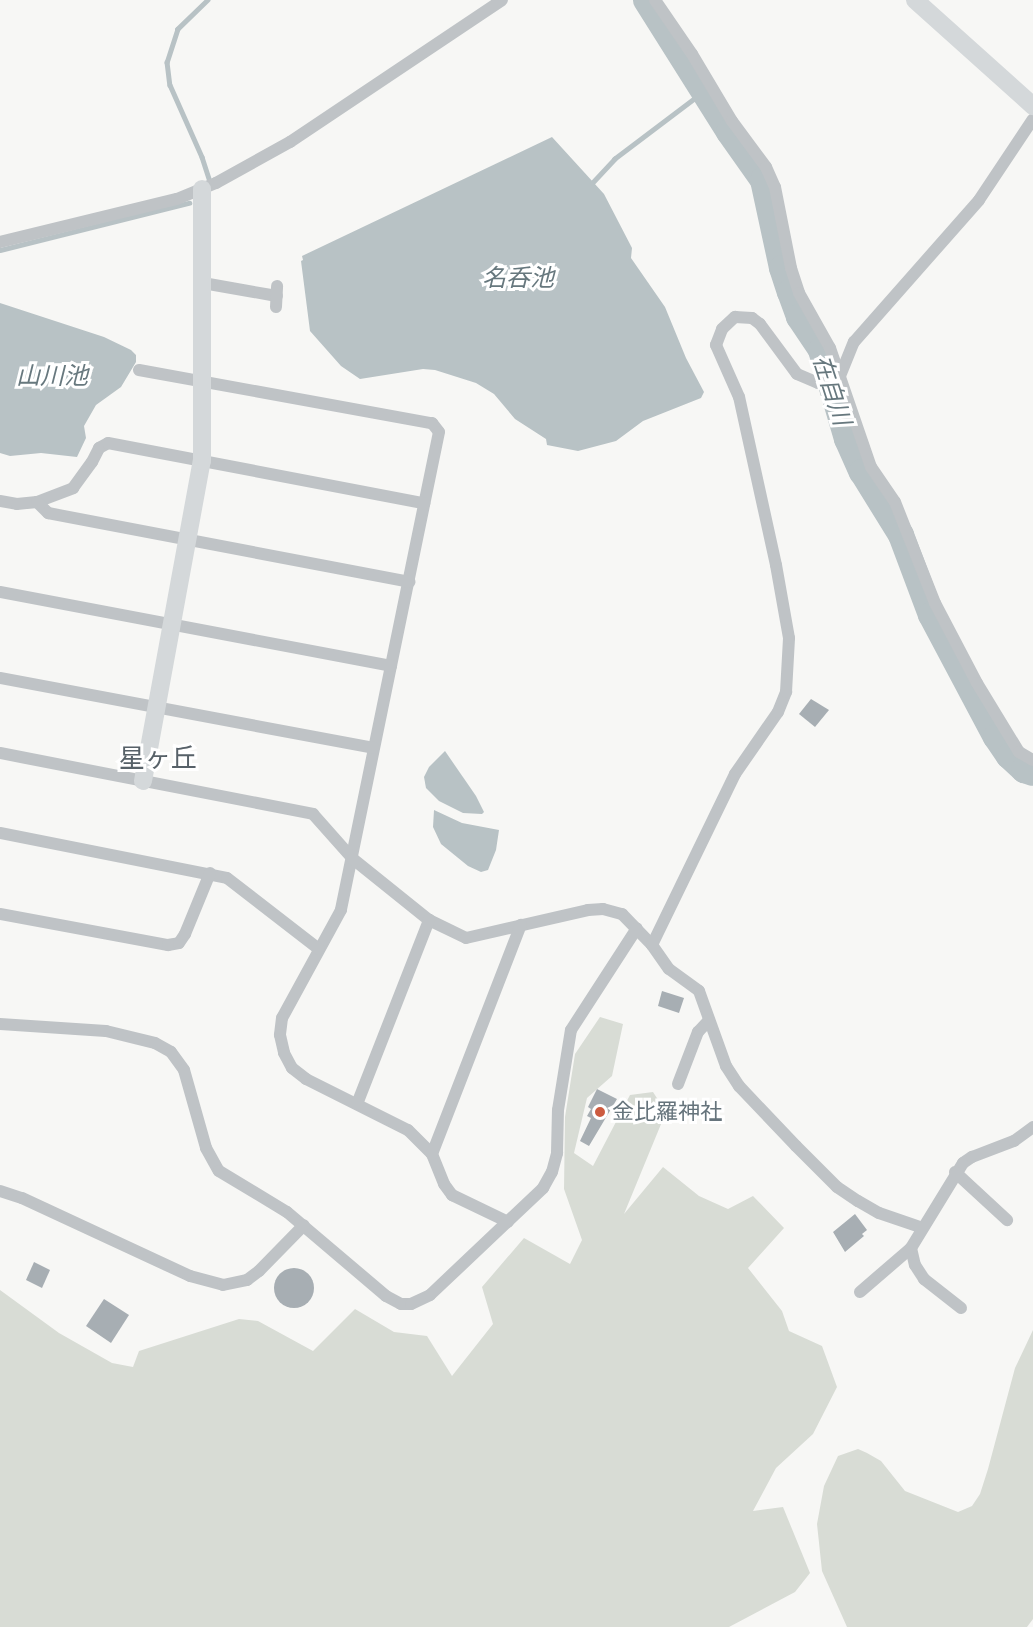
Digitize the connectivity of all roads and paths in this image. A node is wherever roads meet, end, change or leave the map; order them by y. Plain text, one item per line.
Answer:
1 (502, 0) edge
2 (655, 0) edge
3 (915, 0) edge
4 (1033, 106) edge
5 (1033, 119) edge
6 (202, 189) junction
7 (0, 242) edge
8 (203, 283) junction
9 (277, 296) dead end
10 (139, 370) dead end
11 (840, 376) junction
12 (204, 382) junction
13 (202, 461) junction
14 (0, 500) edge
15 (37, 502) junction
16 (424, 503) junction
17 (188, 540) junction
18 (409, 582) junction
19 (0, 592) edge
20 (172, 624) junction
21 (391, 666) junction
22 (0, 678) edge
23 (157, 708) junction
24 (374, 748) junction
25 (0, 753) edge
26 (1033, 760) edge
27 (143, 781) junction
28 (0, 833) edge
29 (353, 860) junction
30 (210, 873) junction
31 (0, 914) edge
32 (429, 920) junction
33 (522, 925) junction
34 (637, 928) junction
35 (652, 945) junction
36 (319, 950) junction
37 (709, 1020) junction
38 (0, 1024) edge
39 (678, 1084) dead end
40 (357, 1104) junction
41 (1033, 1127) edge
42 (432, 1154) junction
43 (955, 1172) junction
44 (0, 1191) edge
45 (1007, 1220) dead end
46 (508, 1221) junction
47 (304, 1225) junction
48 (923, 1228) junction
49 (911, 1248) junction
50 (860, 1292) dead end
51 (961, 1308) dead end

1 - 6 street
2 - 11 street
3 - 4 street
5 - 11 street
6 - 7 street
6 - 8 street
8 - 9 street
8 - 12 street
10 - 12 street
11 - 26 street
11 - 35 street
12 - 13 street
12 - 16 street
13 - 15 street
13 - 16 street
13 - 17 street
14 - 15 street
15 - 17 street
16 - 18 street
17 - 18 street
17 - 20 street
18 - 21 street
19 - 20 street
20 - 21 street
20 - 23 street
21 - 24 street
22 - 23 street
23 - 24 street
23 - 27 street
24 - 29 street
25 - 27 street
27 - 29 street
28 - 30 street
29 - 32 street
29 - 36 street
30 - 31 street
30 - 36 street
32 - 33 street
32 - 40 street
33 - 34 street
33 - 42 street
34 - 35 street
34 - 46 street
35 - 37 street
36 - 40 street
37 - 39 street
37 - 48 street
38 - 47 street
40 - 42 street
41 - 43 street
42 - 46 street
43 - 45 street
43 - 48 street
44 - 47 street
46 - 47 street
48 - 49 street
49 - 50 street
49 - 51 street

